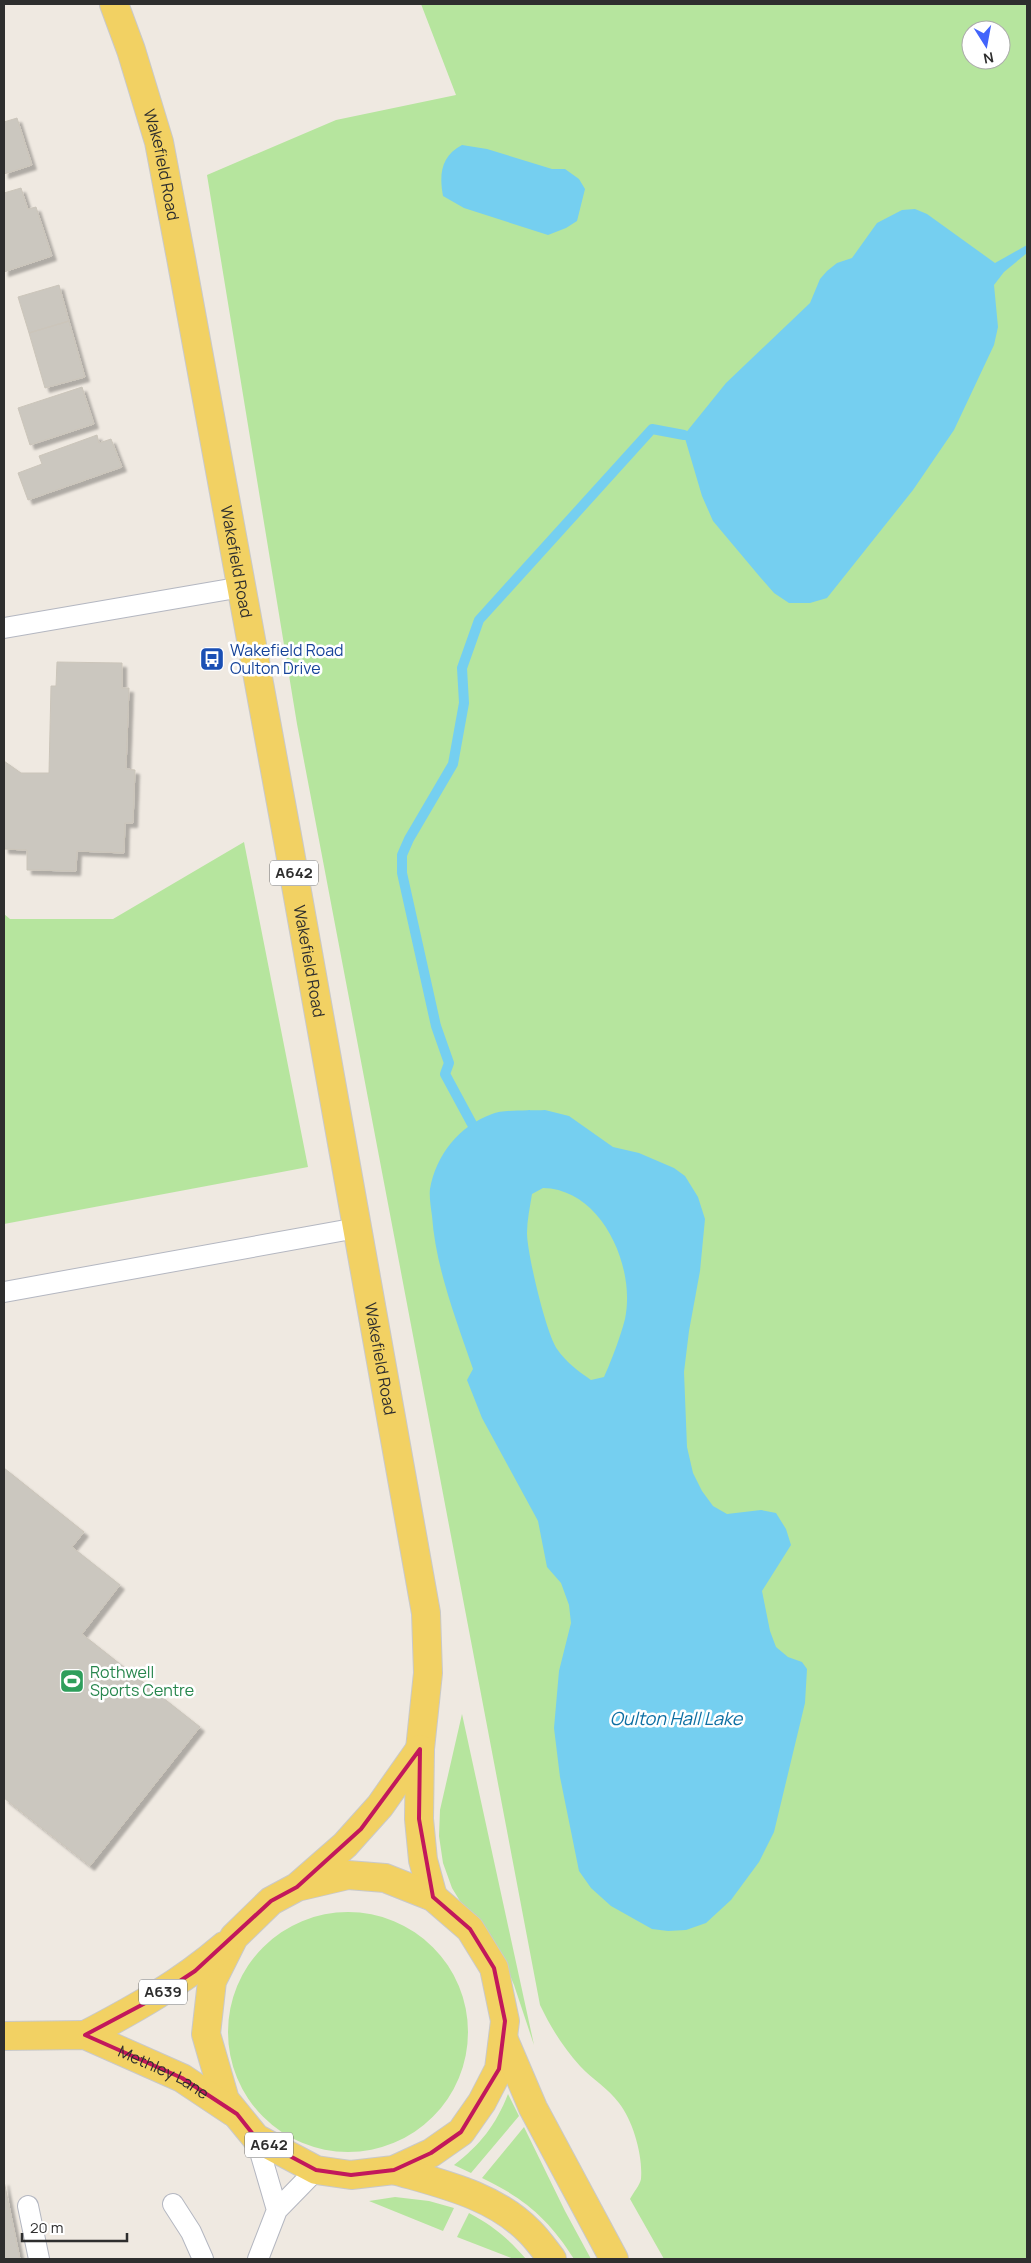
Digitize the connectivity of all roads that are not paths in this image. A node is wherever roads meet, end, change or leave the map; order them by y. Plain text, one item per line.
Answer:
1 (114, 4) edge
2 (242, 587) junction
3 (4, 628) edge
4 (357, 1228) junction
5 (4, 1292) edge
6 (420, 1749) junction
7 (297, 1887) junction
8 (433, 1897) junction
9 (234, 1937) junction
10 (85, 2035) junction
11 (4, 2036) edge
12 (504, 2040) junction
13 (237, 2114) junction
14 (256, 2138) junction
15 (316, 2170) junction
16 (394, 2170) junction
17 (174, 2204) dead end
18 (28, 2206) dead end
19 (277, 2210) junction
20 (39, 2259) edge
21 (203, 2259) edge
22 (258, 2259) edge
23 (552, 2259) edge
24 (614, 2259) edge

1 - 2 main road, Wakefield Road / A642
2 - 3 lane
2 - 4 main road, Wakefield Road / A642
4 - 5 lane
4 - 6 main road, Wakefield Road / A642
6 - 7 main road, A642
6 - 8 main road, A642
7 - 8 main road, A642
7 - 9 main road, A642
8 - 12 main road, A642
9 - 10 main road, Methley Lane / A639
9 - 13 main road, A642
10 - 11 main road, Methley Lane / A639
10 - 13 main road, Methley Lane / A639
12 - 16 main road, A642
12 - 24 main road, A642
13 - 14 main road, A642
14 - 15 main road, A642
14 - 19 lane
15 - 16 main road, A642
15 - 19 lane
16 - 23 main road, A642
17 - 21 lane
18 - 20 lane
19 - 22 lane

